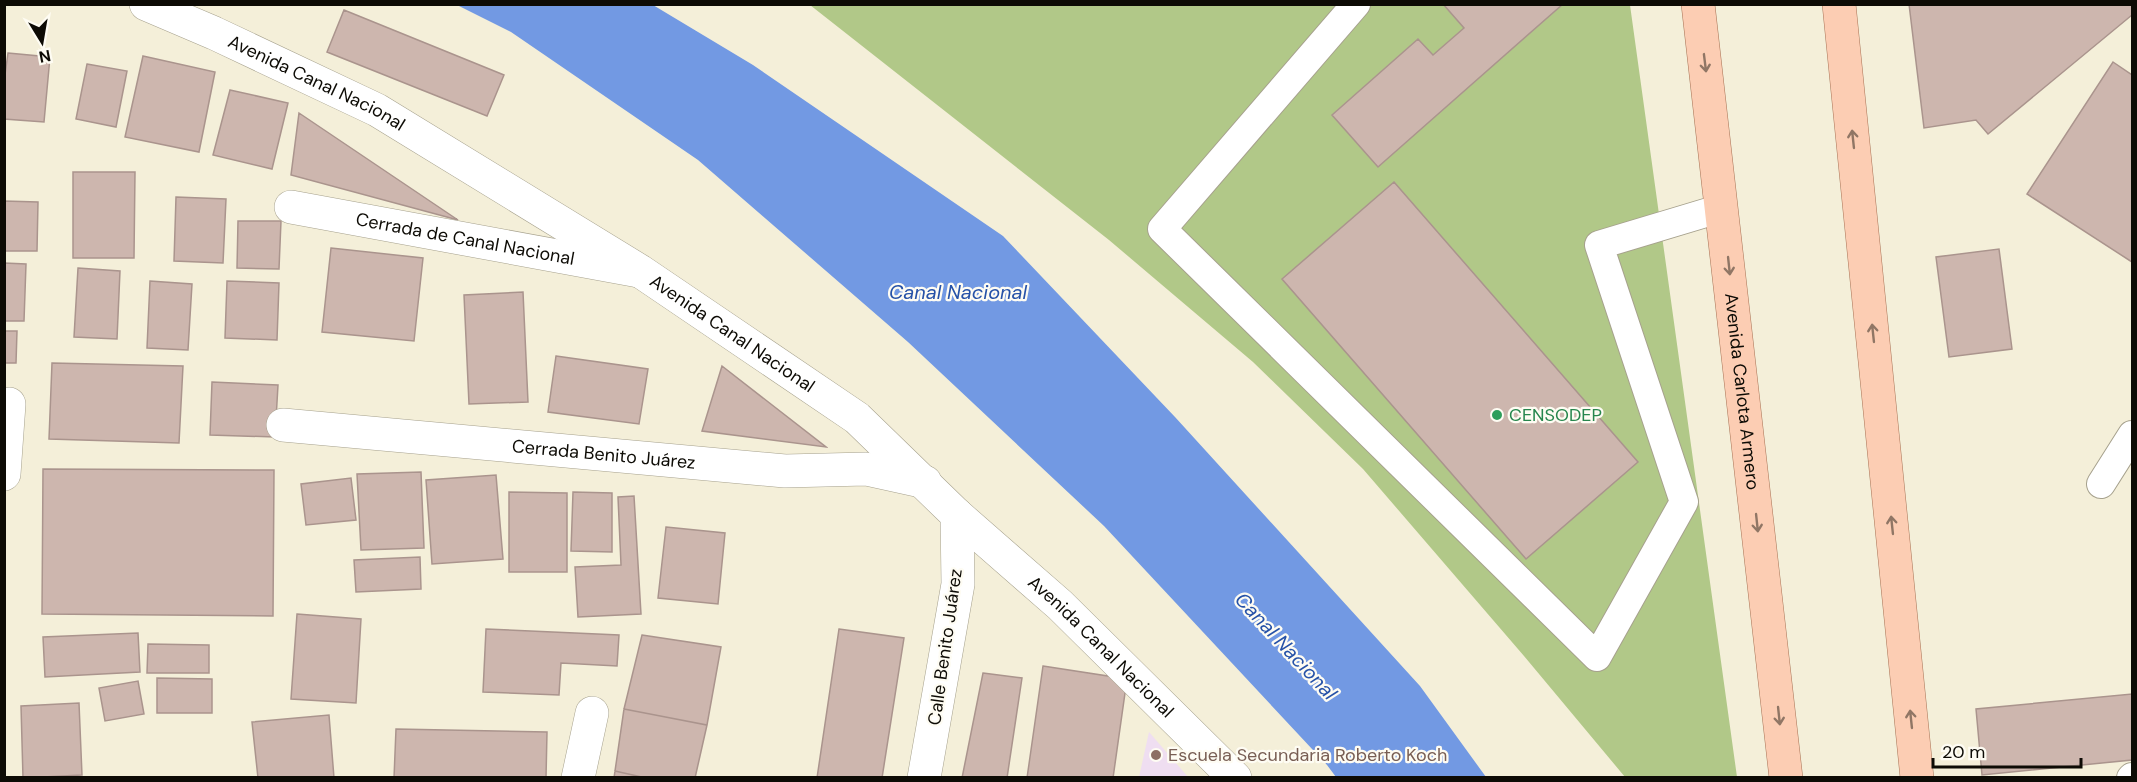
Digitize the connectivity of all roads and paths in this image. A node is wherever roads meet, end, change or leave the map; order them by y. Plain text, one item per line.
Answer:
1 (146, 4) edge
2 (1356, 4) edge
3 (1698, 4) edge
4 (1839, 4) edge
5 (291, 207) dead end
6 (1722, 208) junction
7 (640, 271) junction
8 (9, 404) dead end
9 (283, 425) dead end
10 (2133, 435) edge
11 (4, 474) edge
12 (924, 482) junction
13 (2101, 484) dead end
14 (957, 515) junction
15 (592, 713) dead end
16 (578, 777) edge
17 (924, 777) edge
18 (1235, 777) edge
19 (1786, 777) edge
20 (1917, 777) edge

1 - 7 street, Avenida Canal Nacional
2 - 6 lane
3 -> 6 main road, Avenida Carlota Armero
20 -> 4 main road
5 - 7 street, Cerrada de Canal Nacional
6 -> 19 main road, Avenida Carlota Armero
7 - 12 street, Avenida Canal Nacional
8 - 11 street
9 - 12 street, Cerrada Benito Juárez
10 - 13 lane
12 - 14 street, Avenida Canal Nacional
14 - 17 street, Calle Benito Juárez
14 - 18 street, Avenida Canal Nacional
15 - 16 street

